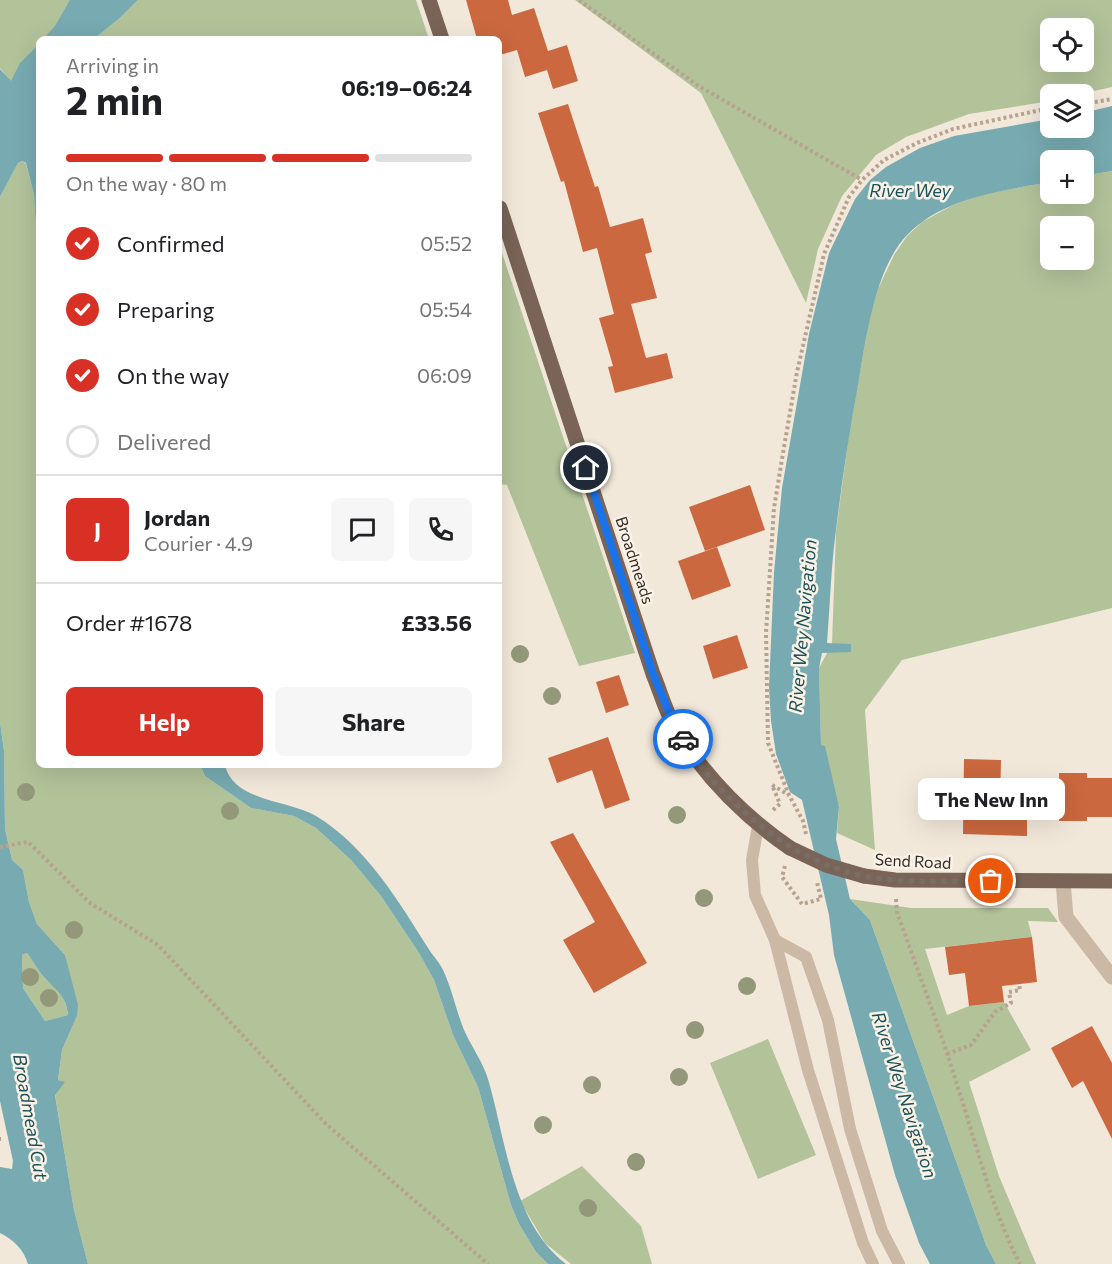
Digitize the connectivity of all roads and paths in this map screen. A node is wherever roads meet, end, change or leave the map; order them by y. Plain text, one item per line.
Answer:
1 (429, 0) edge
2 (579, 0) edge
3 (441, 36) edge
4 (1112, 99) edge
5 (1094, 102) edge
6 (1040, 110) edge
7 (862, 180) junction
8 (502, 214) edge
9 (758, 826) junction
10 (0, 847) edge
11 (790, 848) joint
12 (1112, 881) edge
13 (1063, 882) junction
14 (897, 912) dead end
15 (775, 940) junction
16 (1112, 976) edge
17 (1019, 984) dead end
18 (948, 1054) junction
19 (488, 1264) edge
20 (873, 1264) edge
21 (899, 1264) edge
22 (1020, 1264) edge

1 - 3 main road
2 - 7 path
4 - 5 path
6 - 7 path
7 - 9 path
8 - 9 main road, Broadmeads
9 - 11 main road, Broadmeads
9 - 15 lane
10 - 19 path
11 - 13 main road, Send Road, bridge
12 - 13 main road, Send Road
13 - 16 street
14 - 18 path
15 - 20 lane
15 - 21 lane
17 - 18 path
18 - 22 path

